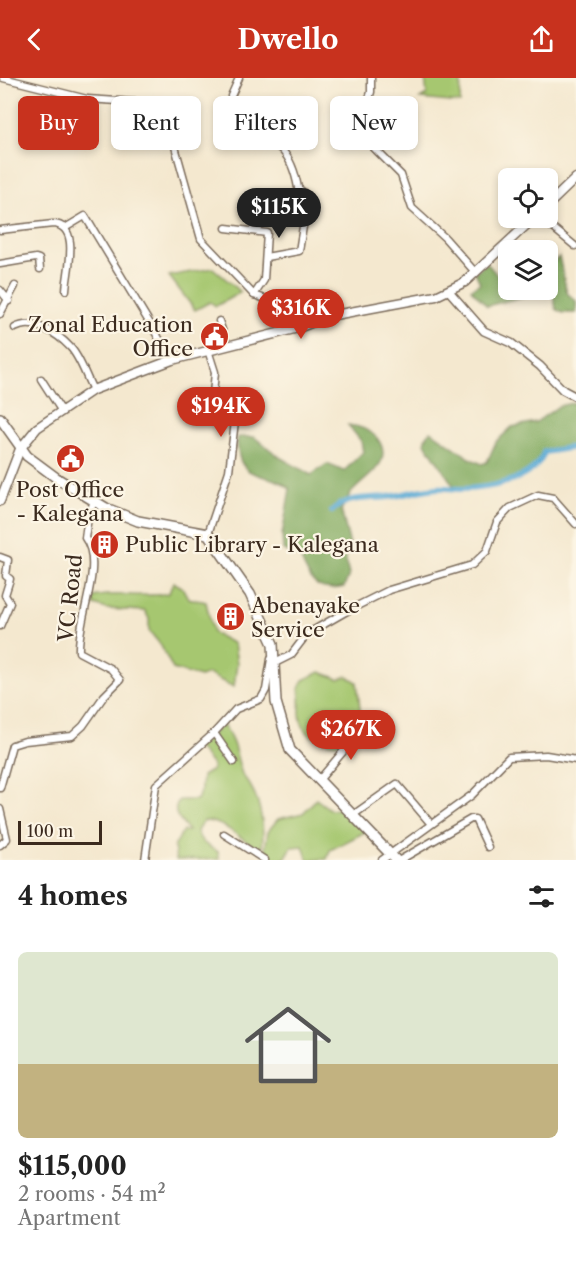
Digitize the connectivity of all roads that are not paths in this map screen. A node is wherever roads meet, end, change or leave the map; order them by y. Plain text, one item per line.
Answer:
1 (3, 78) edge
2 (239, 78) edge
3 (371, 78) edge
4 (231, 96) dead end
5 (111, 101) edge
6 (176, 150) edge
7 (281, 150) edge
8 (575, 182) edge
9 (558, 196) edge
10 (65, 228) junction
11 (225, 228) dead end
12 (523, 228) edge
13 (553, 228) edge
14 (0, 230) edge
15 (575, 246) edge
16 (266, 257) junction
17 (0, 264) edge
18 (40, 269) dead end
19 (475, 272) junction
20 (15, 286) dead end
21 (0, 290) edge
22 (66, 290) dead end
23 (449, 291) junction
24 (254, 295) junction
25 (9, 301) junction
26 (0, 314) edge
27 (219, 321) dead end
28 (15, 328) dead end
29 (298, 328) junction
30 (227, 345) junction
31 (208, 350) junction
32 (172, 360) junction
33 (40, 379) dead end
34 (93, 390) junction
35 (576, 397) edge
36 (61, 410) junction
37 (0, 418) edge
38 (38, 428) junction
39 (12, 439) junction
40 (20, 448) junction
41 (0, 501) edge
42 (94, 501) junction
43 (576, 524) edge
44 (208, 534) junction
45 (0, 557) edge
46 (0, 626) edge
47 (273, 644) junction
48 (275, 663) junction
49 (363, 728) dead end
50 (214, 733) junction
51 (576, 760) edge
52 (234, 762) dead end
53 (320, 779) junction
54 (0, 788) edge
55 (0, 809) edge
56 (353, 815) junction
57 (431, 824) junction
58 (224, 834) dead end
59 (0, 845) edge
60 (488, 847) dead end
61 (392, 858) edge
62 (145, 860) edge
63 (264, 860) edge

1 - 5 street
2 - 4 street
3 - 19 street
6 - 24 street
7 - 16 street
8 - 9 main road
10 - 14 street
10 - 22 street
10 - 32 street
11 - 16 street
12 - 19 main road
13 - 15 street
16 - 24 street
17 - 18 street
19 - 23 main road
20 - 25 street
21 - 25 street
23 - 29 main road
23 - 35 street
24 - 29 street
25 - 26 street
27 - 30 street
28 - 34 street
29 - 30 main road
30 - 31 main road
31 - 32 main road
31 - 44 street
32 - 34 main road
33 - 36 street
34 - 36 main road
36 - 38 main road
37 - 39 main road
38 - 39 main road
38 - 40 main road
39 - 40 main road
40 - 41 main road
40 - 42 main road
42 - 44 main road
42 - 54 street, VC Road
43 - 48 street
44 - 47 main road
45 - 46 street
47 - 48 main road
47 - 50 street
48 - 53 main road
49 - 53 street
50 - 52 street
50 - 62 street
51 - 57 street
53 - 56 main road
55 - 59 street
56 - 57 street
56 - 61 main road
57 - 61 street
58 - 63 street
60 - 61 street

